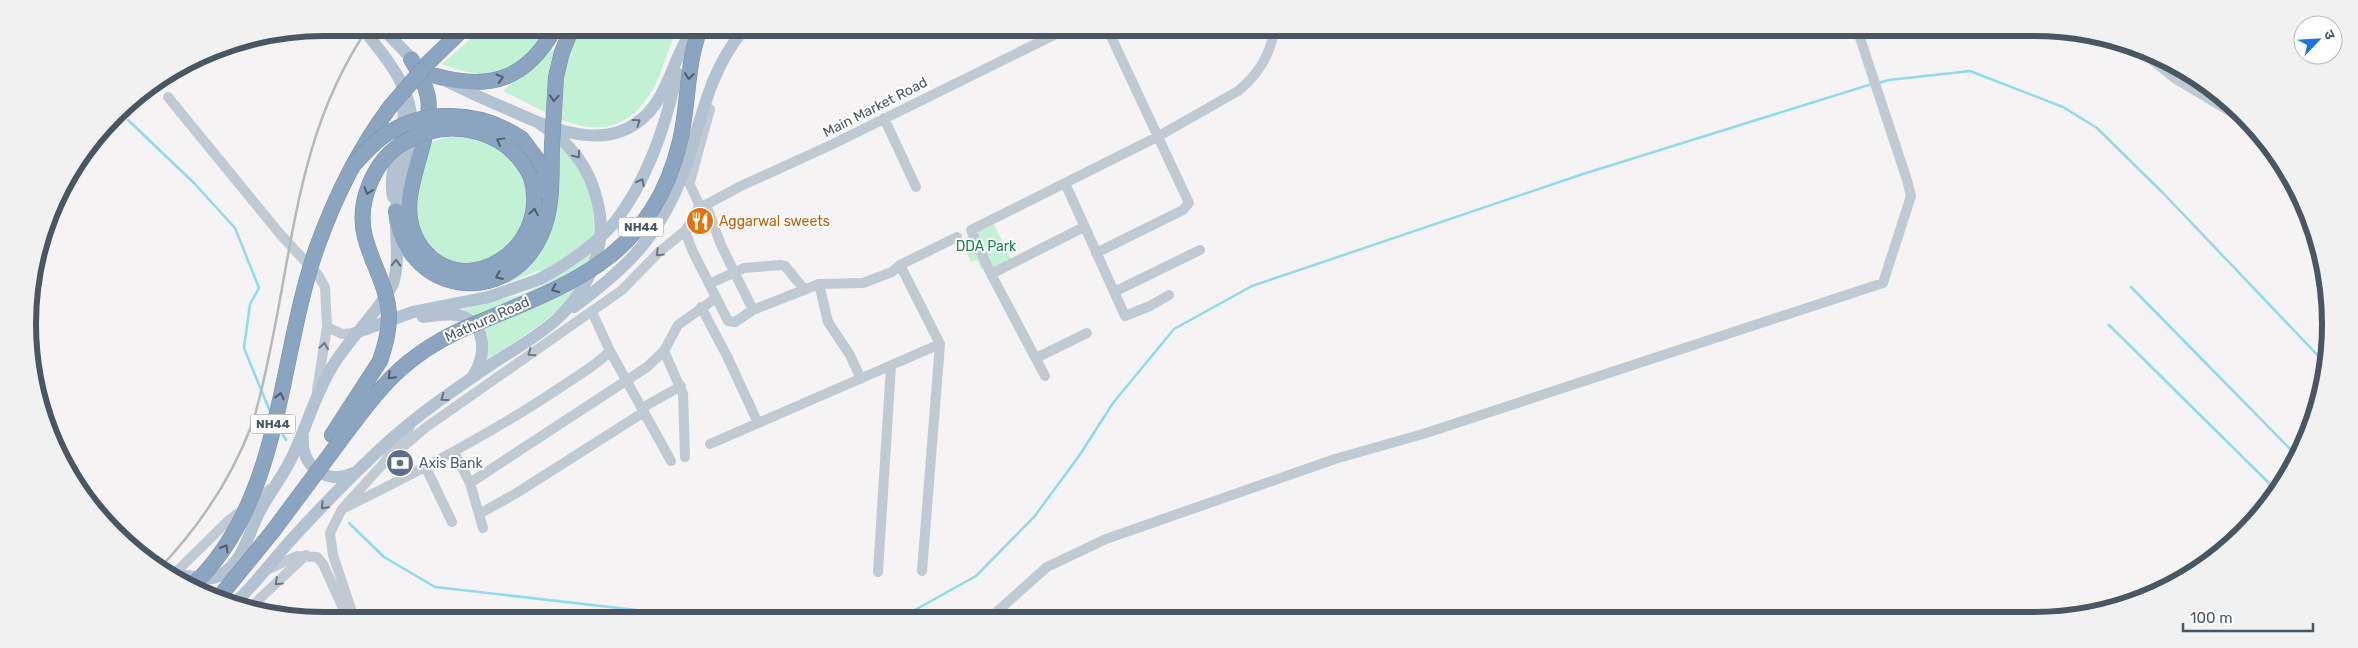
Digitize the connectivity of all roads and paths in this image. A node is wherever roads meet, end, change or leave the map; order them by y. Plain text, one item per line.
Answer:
1 (368, 36) edge
2 (380, 36) edge
3 (390, 36) edge
4 (457, 36) edge
5 (550, 36) edge
6 (569, 36) edge
7 (689, 36) edge
8 (698, 36) edge
9 (739, 36) edge
10 (747, 36) edge
11 (1052, 36) edge
12 (1111, 36) edge
13 (1273, 36) edge
14 (1859, 36) edge
15 (376, 46) junction
16 (681, 51) junction
17 (411, 59) junction
18 (2156, 64) edge
19 (436, 76) junction
20 (168, 97) dead end
21 (2223, 107) edge
22 (884, 118) junction
23 (540, 124) junction
24 (1157, 137) junction
25 (351, 168) junction
26 (687, 177) junction
27 (1064, 184) junction
28 (916, 187) dead end
29 (702, 207) junction
30 (396, 211) junction
31 (548, 213) junction
32 (1084, 227) junction
33 (684, 231) junction
34 (957, 237) dead end
35 (1200, 250) dead end
36 (1096, 253) junction
37 (900, 266) junction
38 (733, 272) junction
39 (991, 274) junction
40 (709, 284) junction
41 (819, 284) junction
42 (804, 288) junction
43 (1114, 292) junction
44 (1169, 295) dead end
45 (716, 298) junction
46 (701, 307) junction
47 (753, 310) junction
48 (592, 312) junction
49 (393, 320) junction
50 (556, 320) junction
51 (327, 327) junction
52 (1087, 333) dead end
53 (355, 334) junction
54 (940, 344) junction
55 (664, 350) junction
56 (610, 351) junction
57 (1036, 358) junction
58 (891, 366) junction
59 (1045, 376) dead end
60 (471, 379) junction
61 (861, 379) junction
62 (627, 381) junction
63 (680, 386) junction
64 (316, 399) junction
65 (643, 410) junction
66 (421, 416) junction
67 (758, 423) junction
68 (304, 431) junction
69 (710, 444) dead end
70 (454, 452) junction
71 (685, 457) dead end
72 (671, 461) dead end
73 (383, 464) junction
74 (426, 468) junction
75 (359, 469) junction
76 (277, 484) junction
77 (470, 484) junction
78 (296, 501) junction
79 (342, 509) junction
80 (479, 514) junction
81 (452, 522) dead end
82 (483, 528) dead end
83 (306, 555) junction
84 (178, 571) edge
85 (922, 571) dead end
86 (878, 572) dead end
87 (262, 574) junction
88 (185, 575) edge
89 (196, 582) edge
90 (223, 593) edge
91 (239, 598) edge
92 (255, 603) edge
93 (345, 612) edge
94 (352, 612) edge
95 (997, 612) edge

1 - 15 main road
2 - 15 main road
3 - 17 main road
4 - 25 highway, NH44, bridge
19 -> 5 highway
6 -> 31 highway, bridge
7 - 16 main road
8 -> 78 highway, Mathura Road / NH44, bridge
9 - 26 main road
10 - 26 street
11 - 22 street, Main Market Road
12 - 24 street
13 - 24 street
14 - 95 street
15 - 30 main road
23 -> 16 main road
49 -> 16 main road, bridge
17 - 19 main road
17 -> 78 highway, bridge
18 - 21 street
19 - 23 main road
20 - 51 street
22 - 28 street
22 - 29 street, Main Market Road
23 -> 50 main road
24 - 27 street
24 - 36 street
25 - 31 highway, bridge
89 -> 25 highway, NH44, bridge
26 - 29 street
26 - 50 main road
27 - 32 street
27 - 39 street
29 - 33 street
29 - 38 street
31 -> 30 highway
53 -> 30 main road
32 - 36 street
32 - 39 street
33 - 40 street
33 -> 48 street
34 - 37 street
35 - 43 street
36 - 43 street
37 - 41 street
37 - 54 street
38 - 40 street
38 - 42 street
38 - 47 street
39 - 57 street
40 - 45 street
41 - 42 street
41 - 61 street
42 - 47 street
43 - 44 street
45 - 46 street
45 - 47 street
46 - 55 street
46 - 67 street
48 - 56 street
48 -> 73 street
49 - 53 main road
49 - 60 main road
50 - 60 main road
51 - 53 street
64 -> 51 street
52 - 57 street
53 - 64 main road
54 - 58 street
54 - 85 street
55 - 62 street
55 - 63 street
56 - 62 street
56 - 70 street
57 - 59 street
58 - 61 street
58 - 86 street
60 -> 66 main road
61 - 67 street
62 - 65 street
62 - 77 street
63 - 65 street
63 - 71 street
64 - 68 main road
65 - 72 street
65 - 80 street
66 - 73 street
66 - 75 main road
67 - 69 street
68 - 75 main road
68 - 76 main road
70 - 74 street
70 - 77 street
73 - 79 street
74 - 79 street
74 - 81 street
75 -> 87 main road
76 - 84 street
76 - 88 main road
77 - 80 street
78 - 90 highway, Mathura Road / NH44, bridge
79 - 94 street
80 - 82 street
83 - 87 street
83 -> 92 street
83 - 93 street
87 - 91 main road

